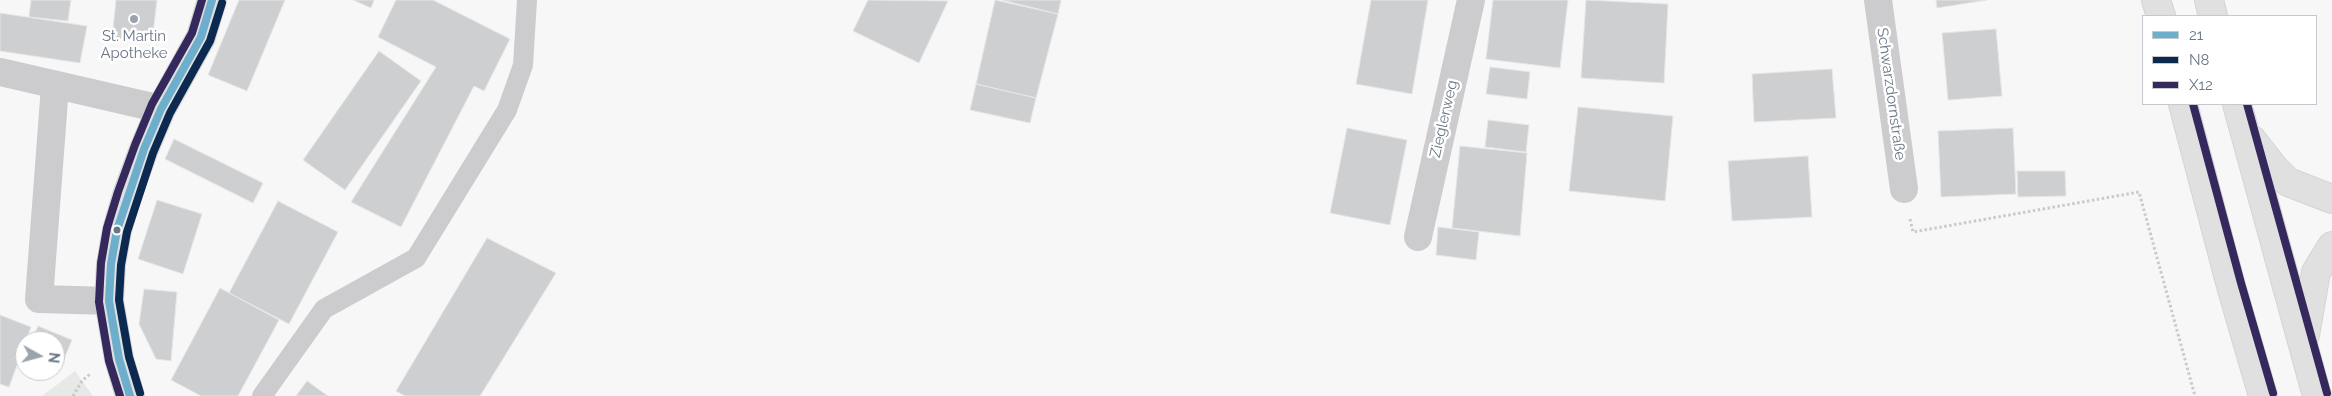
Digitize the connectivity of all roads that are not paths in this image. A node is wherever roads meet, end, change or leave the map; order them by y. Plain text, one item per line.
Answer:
1 (212, 0) edge
2 (527, 0) edge
3 (1471, 0) edge
4 (1878, 0) edge
5 (2156, 0) edge
6 (2209, 0) edge
7 (2161, 15) edge
8 (2213, 15) edge
9 (0, 72) edge
10 (55, 86) junction
11 (2183, 105) edge
12 (161, 109) junction
13 (2240, 116) edge
14 (1904, 189) road end
15 (2332, 199) edge
16 (1418, 237) dead end
17 (2332, 246) edge
18 (109, 301) junction
19 (2303, 347) junction
20 (130, 396) edge
21 (262, 396) edge
22 (2262, 396) edge
23 (2317, 396) edge

1 - 12 main road
2 - 21 lane
3 - 16 street, Zieglerweg
4 - 14 street, Schwarzdornstraße
5 - 7 main road
6 - 8 main road
9 - 10 street
10 - 12 street
10 - 18 street
11 - 22 main road
12 - 18 main road
13 - 15 main road
13 - 19 main road
17 - 19 main road
18 - 20 main road
19 - 23 main road

